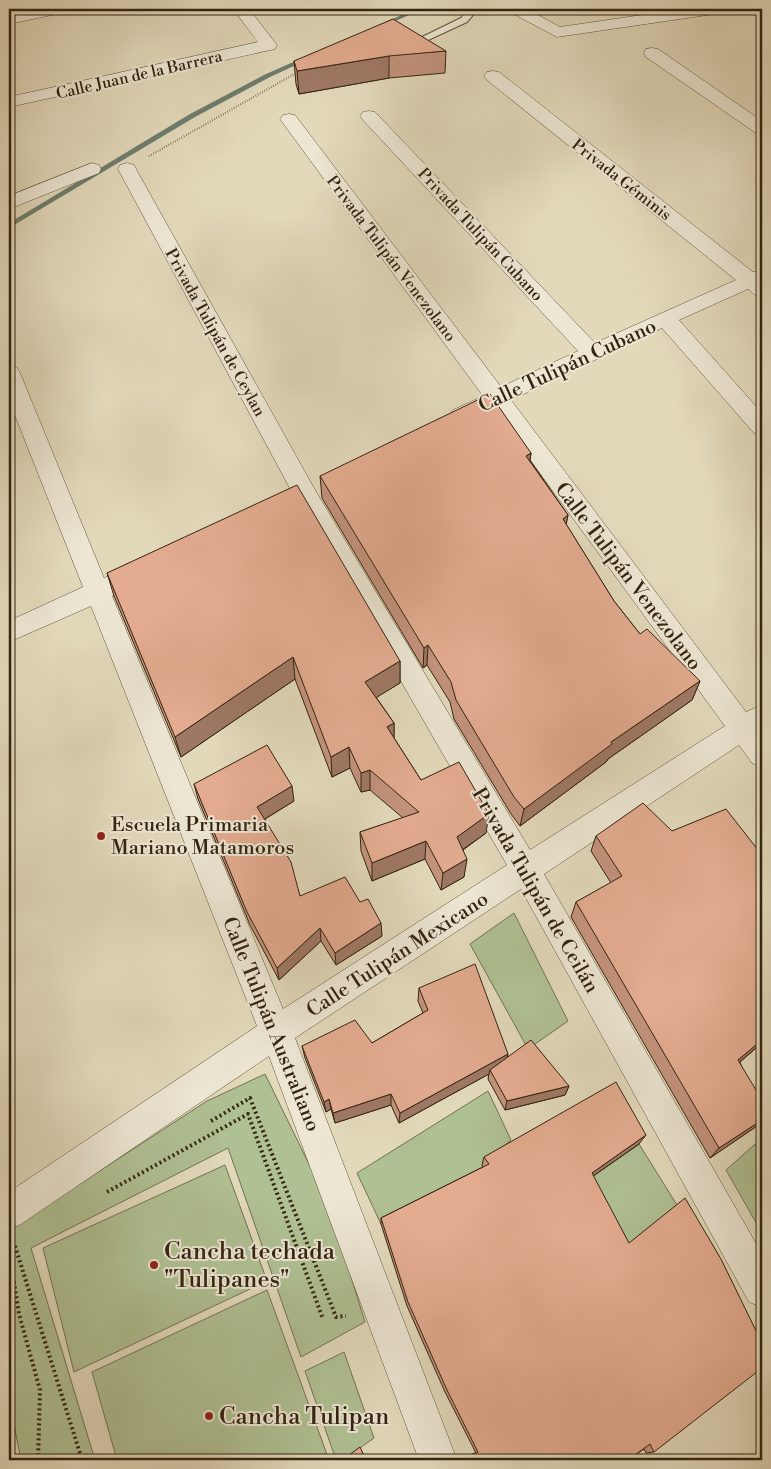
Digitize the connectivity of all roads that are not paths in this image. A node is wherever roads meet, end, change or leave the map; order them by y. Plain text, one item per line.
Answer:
1 (60, 9) edge
2 (241, 9) edge
3 (473, 9) edge
4 (516, 9) edge
5 (714, 9) edge
6 (658, 12) edge
7 (9, 19) edge
8 (422, 39) edge
9 (652, 54) dead end
10 (493, 76) dead end
11 (9, 102) edge
12 (370, 116) dead end
13 (289, 119) dead end
14 (762, 129) edge
15 (92, 169) dead end
16 (127, 169) road end
17 (9, 203) edge
18 (758, 282) edge
19 (665, 318) junction
20 (593, 353) junction
21 (9, 373) edge
22 (496, 397) junction
23 (444, 424) edge
24 (762, 427) edge
25 (304, 494) joint
26 (133, 575) edge
27 (96, 592) junction
28 (9, 632) edge
29 (752, 722) edge
30 (762, 755) edge
31 (526, 870) junction
32 (276, 1032) junction
33 (9, 1212) edge
34 (762, 1289) edge
35 (438, 1460) edge

1 - 7 street
2 - 11 street, Calle Juan de la Barrera
3 - 8 lane
4 - 6 street
5 - 6 street
9 - 14 street
10 - 18 street, Privada Géminis
12 - 20 street, Privada Tulipán Cubano
13 - 22 street, Privada Tulipán Venezolano
15 - 17 street
16 - 25 street, Privada Tulipán de Ceylan
18 - 19 street, Calle Tulipán Cubano
19 - 20 street, Calle Tulipán Cubano
19 - 24 street
20 - 22 street, Calle Tulipán Cubano
21 - 27 street, Calle Tulipán Australiano
22 - 23 street, Calle Tulipán Cubano
22 - 29 street, Calle Tulipán Venezolano
25 - 31 street, Privada Tulipán de Ceilán
26 - 27 street
27 - 28 street
27 - 32 street, Calle Tulipán Australiano
29 - 30 street, Calle Tulipán Venezolano
29 - 31 street, Calle Tulipán Mexicano
31 - 32 street, Calle Tulipán Mexicano
31 - 34 street, Privada Tulipán de Ceilán
32 - 33 street, Calle Tulipán Mexicano
32 - 35 street, Calle Tulipán Australiano

